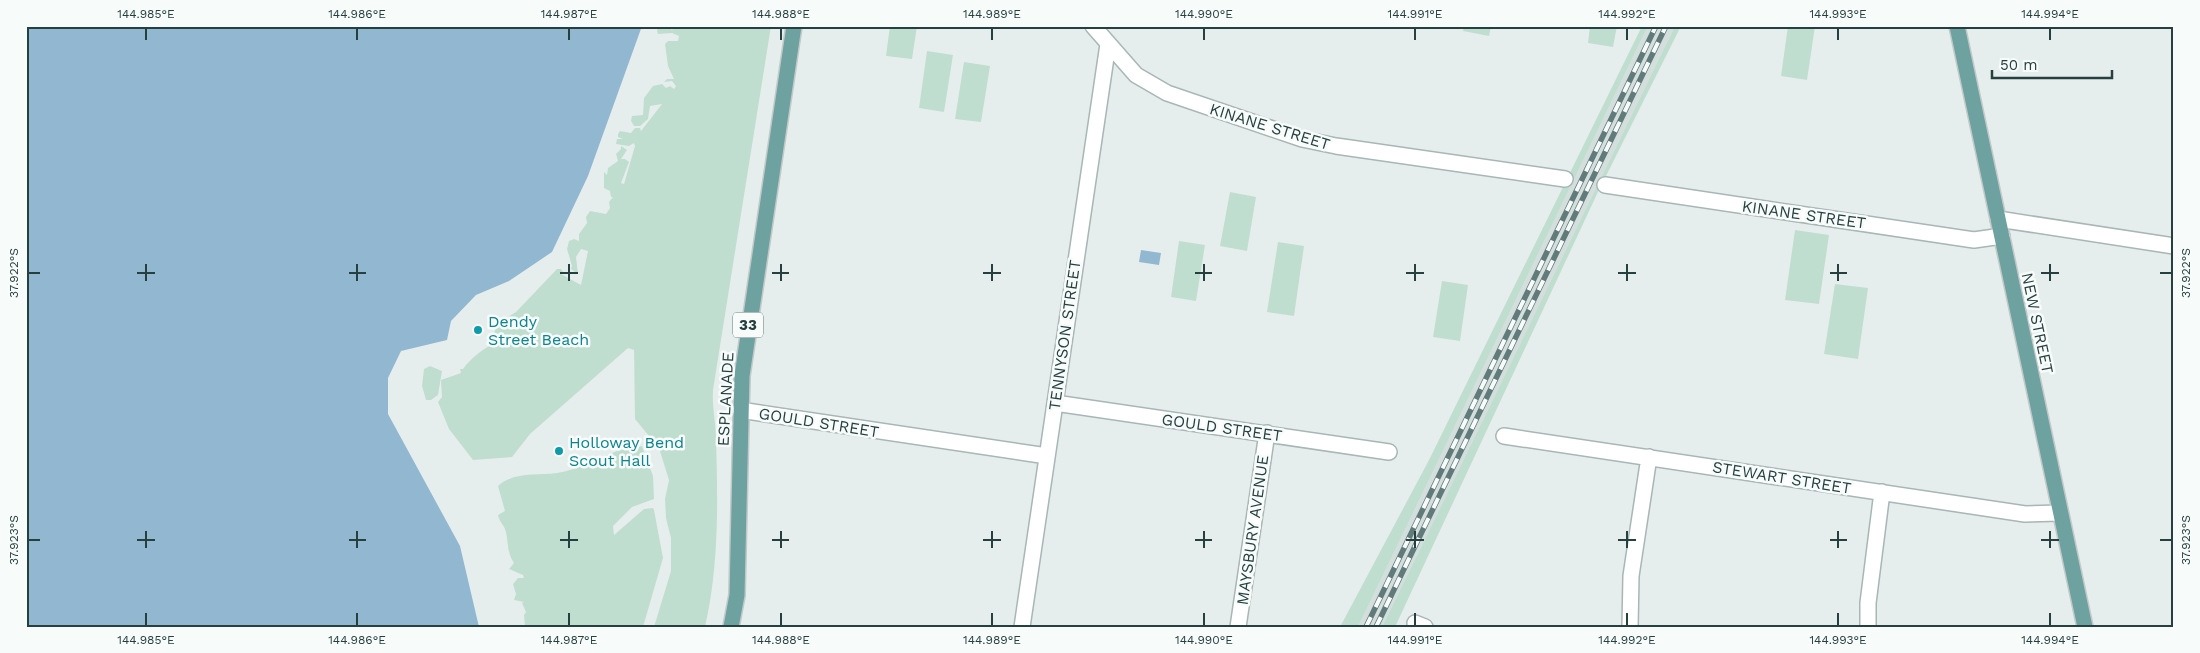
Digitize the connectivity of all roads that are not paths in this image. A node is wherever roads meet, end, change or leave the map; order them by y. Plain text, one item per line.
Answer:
1 (794, 26) edge
2 (1093, 26) edge
3 (1957, 26) edge
4 (1108, 44) junction
5 (1565, 179) dead end
6 (1605, 185) dead end
7 (1998, 219) junction
8 (2002, 236) junction
9 (2174, 246) edge
10 (1055, 403) junction
11 (740, 410) junction
12 (1267, 434) junction
13 (1504, 436) dead end
14 (1389, 452) dead end
15 (1047, 456) junction
16 (1649, 457) junction
17 (1882, 492) junction
18 (2060, 513) junction
19 (731, 627) edge
20 (1022, 627) edge
21 (1238, 627) edge
22 (1630, 627) edge
23 (1868, 627) edge
24 (2085, 627) edge

1 - 11 main road, ESPLANADE / 33
2 - 4 street, KINANE STREET
3 - 7 main road, NEW STREET
4 - 5 street, KINANE STREET
4 - 10 street, TENNYSON STREET
6 - 8 street, KINANE STREET
7 - 8 main road, NEW STREET
7 - 9 street
8 - 18 main road, NEW STREET
10 - 12 street, GOULD STREET
10 - 15 street, TENNYSON STREET
11 - 15 street, GOULD STREET
11 - 19 main road, ESPLANADE / 33
12 - 14 street, GOULD STREET
12 - 21 street, MAYSBURY AVENUE
13 - 16 street, STEWART STREET
15 - 20 street, TENNYSON STREET
16 - 17 street, STEWART STREET
16 - 22 street
17 - 18 street, STEWART STREET
17 - 23 street
18 - 24 main road, NEW STREET

